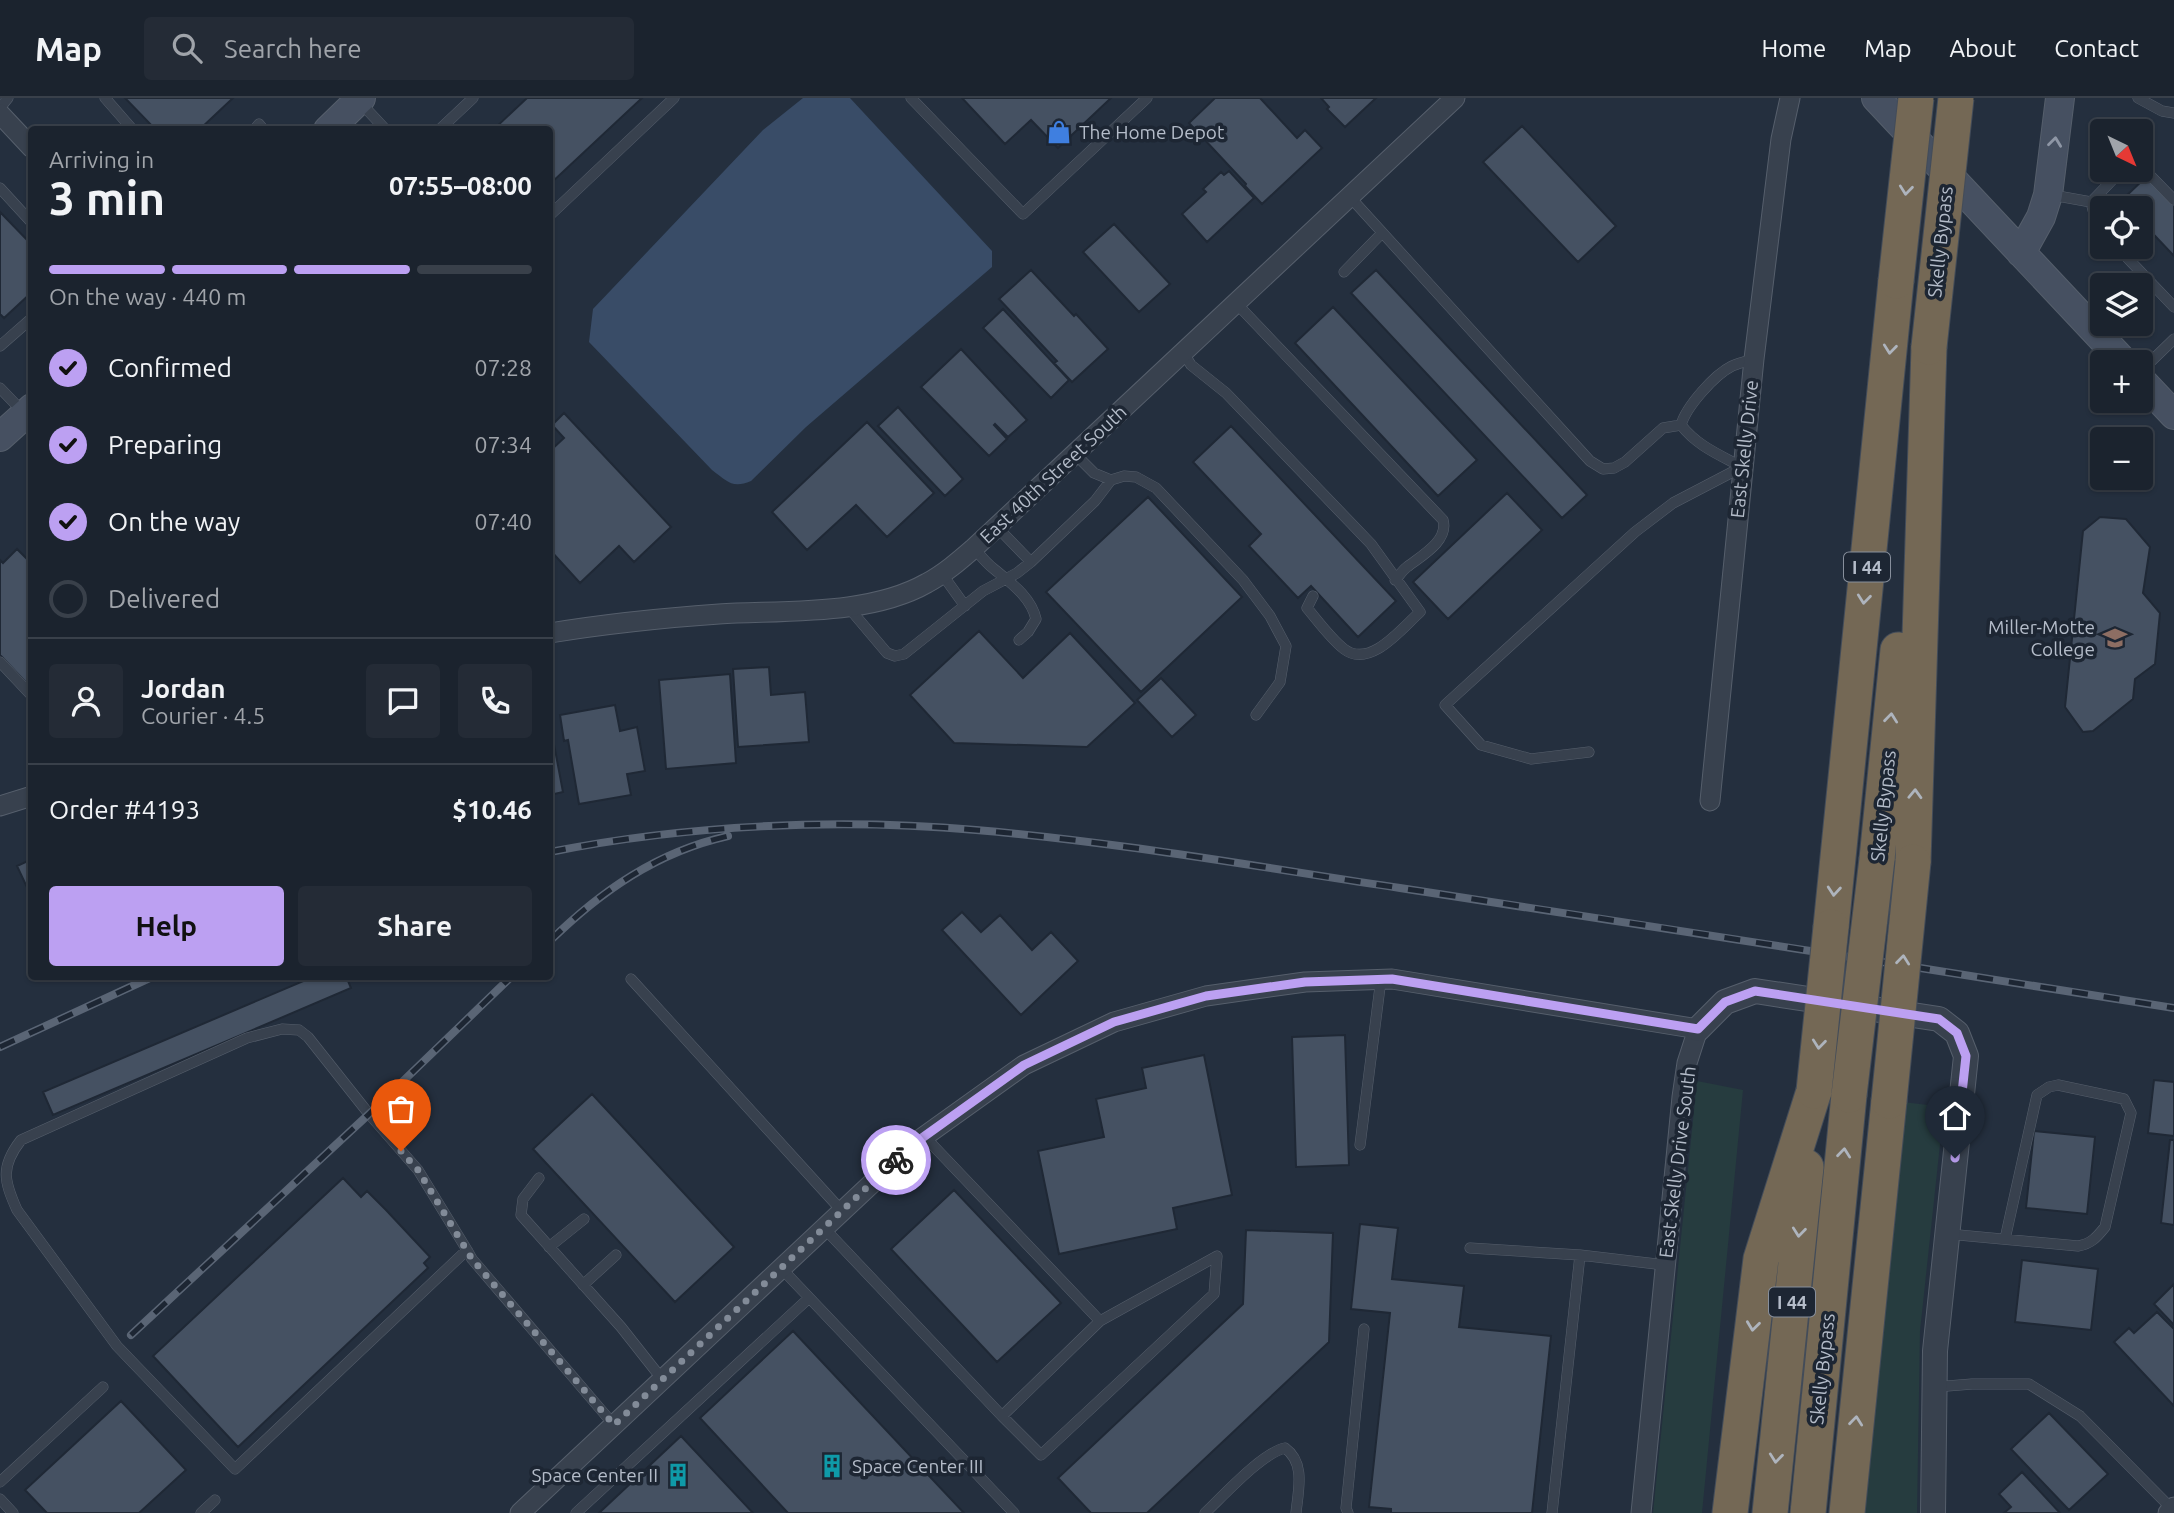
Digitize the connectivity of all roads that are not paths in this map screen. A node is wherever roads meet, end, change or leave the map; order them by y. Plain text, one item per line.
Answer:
1 (8, 98) edge
2 (105, 98) edge
3 (473, 98) edge
4 (674, 98) edge
5 (911, 98) edge
6 (1147, 98) edge
7 (1455, 98) edge
8 (1790, 98) edge
9 (1876, 98) edge
10 (1916, 98) edge
11 (1956, 98) edge
12 (2060, 98) edge
13 (2138, 98) edge
14 (360, 99) edge
15 (0, 108) edge
16 (2174, 113) edge
17 (0, 114) edge
18 (130, 126) edge
19 (332, 126) edge
20 (383, 126) edge
21 (443, 126) edge
22 (28, 144) edge
23 (2153, 178) edge
24 (2110, 182) edge
25 (0, 188) edge
26 (2048, 195) junction
27 (2097, 196) edge
28 (1350, 197) junction
29 (2174, 200) edge
30 (2090, 202) edge
31 (553, 212) edge
32 (28, 219) edge
33 (1382, 233) junction
34 (2021, 253) junction
35 (2128, 259) edge
36 (1344, 272) dead end
37 (1236, 303) junction
38 (2174, 307) edge
39 (28, 322) edge
40 (2174, 339) edge
41 (0, 346) edge
42 (1929, 347) junction
43 (2113, 350) edge
44 (1183, 352) junction
45 (1754, 359) junction
46 (2153, 359) edge
47 (0, 388) edge
48 (2153, 393) edge
49 (28, 411) edge
50 (2174, 415) edge
51 (1681, 425) junction
52 (0, 438) edge
53 (1075, 454) junction
54 (1742, 467) junction
55 (1111, 480) junction
56 (997, 527) junction
57 (974, 548) junction
58 (1031, 562) junction
59 (942, 574) junction
60 (1007, 578) junction
61 (1395, 580) junction
62 (1313, 596) dead end
63 (965, 606) junction
64 (849, 608) junction
65 (553, 633) edge
66 (1019, 640) dead end
67 (0, 662) edge
68 (28, 692) edge
69 (1256, 715) dead end
70 (1589, 752) dead end
71 (28, 797) edge
72 (1710, 801) dead end
73 (0, 806) edge
74 (631, 979) dead end
75 (1381, 979) junction
76 (1698, 1029) junction
77 (1814, 1091) junction
78 (924, 1136) junction
79 (1360, 1145) dead end
80 (539, 1178) dead end
81 (842, 1211) junction
82 (584, 1219) dead end
83 (824, 1228) junction
84 (1947, 1234) junction
85 (2006, 1239) junction
86 (550, 1247) junction
87 (1470, 1248) dead end
88 (467, 1250) junction
89 (616, 1255) dead end
90 (1580, 1255) junction
91 (1665, 1265) junction
92 (781, 1268) junction
93 (583, 1285) junction
94 (810, 1298) junction
95 (1100, 1321) junction
96 (1364, 1329) dead end
97 (662, 1379) junction
98 (103, 1387) dead end
99 (1935, 1387) junction
100 (1002, 1416) junction
101 (614, 1425) junction
102 (0, 1482) edge
103 (0, 1499) edge
104 (215, 1500) dead end
105 (2171, 1510) edge
106 (13, 1513) edge
107 (201, 1513) edge
108 (520, 1513) edge
109 (576, 1513) edge
110 (1014, 1513) edge
111 (1205, 1513) edge
112 (1296, 1513) edge
113 (1348, 1513) edge
114 (1552, 1513) edge
115 (1641, 1513) edge
116 (1730, 1513) edge
117 (1770, 1513) edge
118 (1808, 1513) edge
119 (1847, 1513) edge
120 (1933, 1513) edge

1 - 15 lane
2 - 18 lane
3 - 21 lane
4 - 31 lane
5 - 6 lane
7 - 28 street, East 40th Street South
8 - 45 street, East Skelly Drive
9 - 34 main road
10 -> 77 highway, Skelly Bypass / I 44, bridge
11 - 42 highway, Skelly Bypass / I 44, bridge
26 -> 12 main road
13 - 16 lane
14 - 19 main road
14 - 20 lane
17 - 22 street
23 - 29 lane
24 - 27 lane
25 - 32 lane
26 - 30 lane
26 - 34 main road
28 - 33 lane
28 - 37 street, East 40th Street South
33 - 36 lane
33 - 51 lane
34 - 43 main road
35 - 38 lane
37 - 44 street, East 40th Street South
37 - 61 lane
39 - 41 lane
40 - 46 lane
118 -> 42 highway, Skelly Bypass / I 44, bridge
119 -> 42 highway, bridge
44 - 53 street, East 40th Street South
44 - 61 lane
45 - 51 lane
45 - 54 street, East Skelly Drive
47 - 49 lane
48 - 50 main road
49 - 52 main road
51 - 54 lane
53 - 55 lane
53 - 56 street, East 40th Street South
54 - 70 lane
54 - 72 street, East Skelly Drive
55 - 58 lane
55 - 69 lane
56 - 57 street, East 40th Street South
56 - 58 lane
57 - 59 street, East 40th Street South
57 - 60 lane
58 - 60 lane
59 - 63 lane
59 - 64 street, East 40th Street South
60 - 63 lane
60 - 66 lane
61 - 62 lane
63 - 64 lane
64 - 65 street, East 40th Street South
67 - 68 lane
71 - 73 street
74 - 81 lane
75 - 76 street
75 - 78 street
75 - 79 lane
76 - 84 street, East Skelly Drive South
76 - 91 street, East Skelly Drive South
77 -> 116 highway
77 -> 117 highway, Skelly Bypass / I 44
78 - 81 street
78 - 95 lane
80 - 86 lane
81 - 83 street
82 - 86 lane
83 - 92 street
83 - 100 lane
84 - 85 lane
84 - 99 street, East Skelly Drive South
85 - 85 lane
86 - 93 lane
87 - 90 lane
88 - 88 lane
88 - 101 lane
89 - 93 lane
90 - 91 lane
90 - 114 lane
91 - 115 street, East Skelly Drive South
92 - 94 lane
92 - 97 street
93 - 97 lane
94 - 109 lane
94 - 110 lane
95 - 100 lane
95 - 100 lane
96 - 113 lane
97 - 101 street
98 - 102 lane
99 - 105 lane
99 - 120 street, East Skelly Drive South
101 - 108 street
103 - 106 lane
104 - 107 lane
111 - 112 lane

